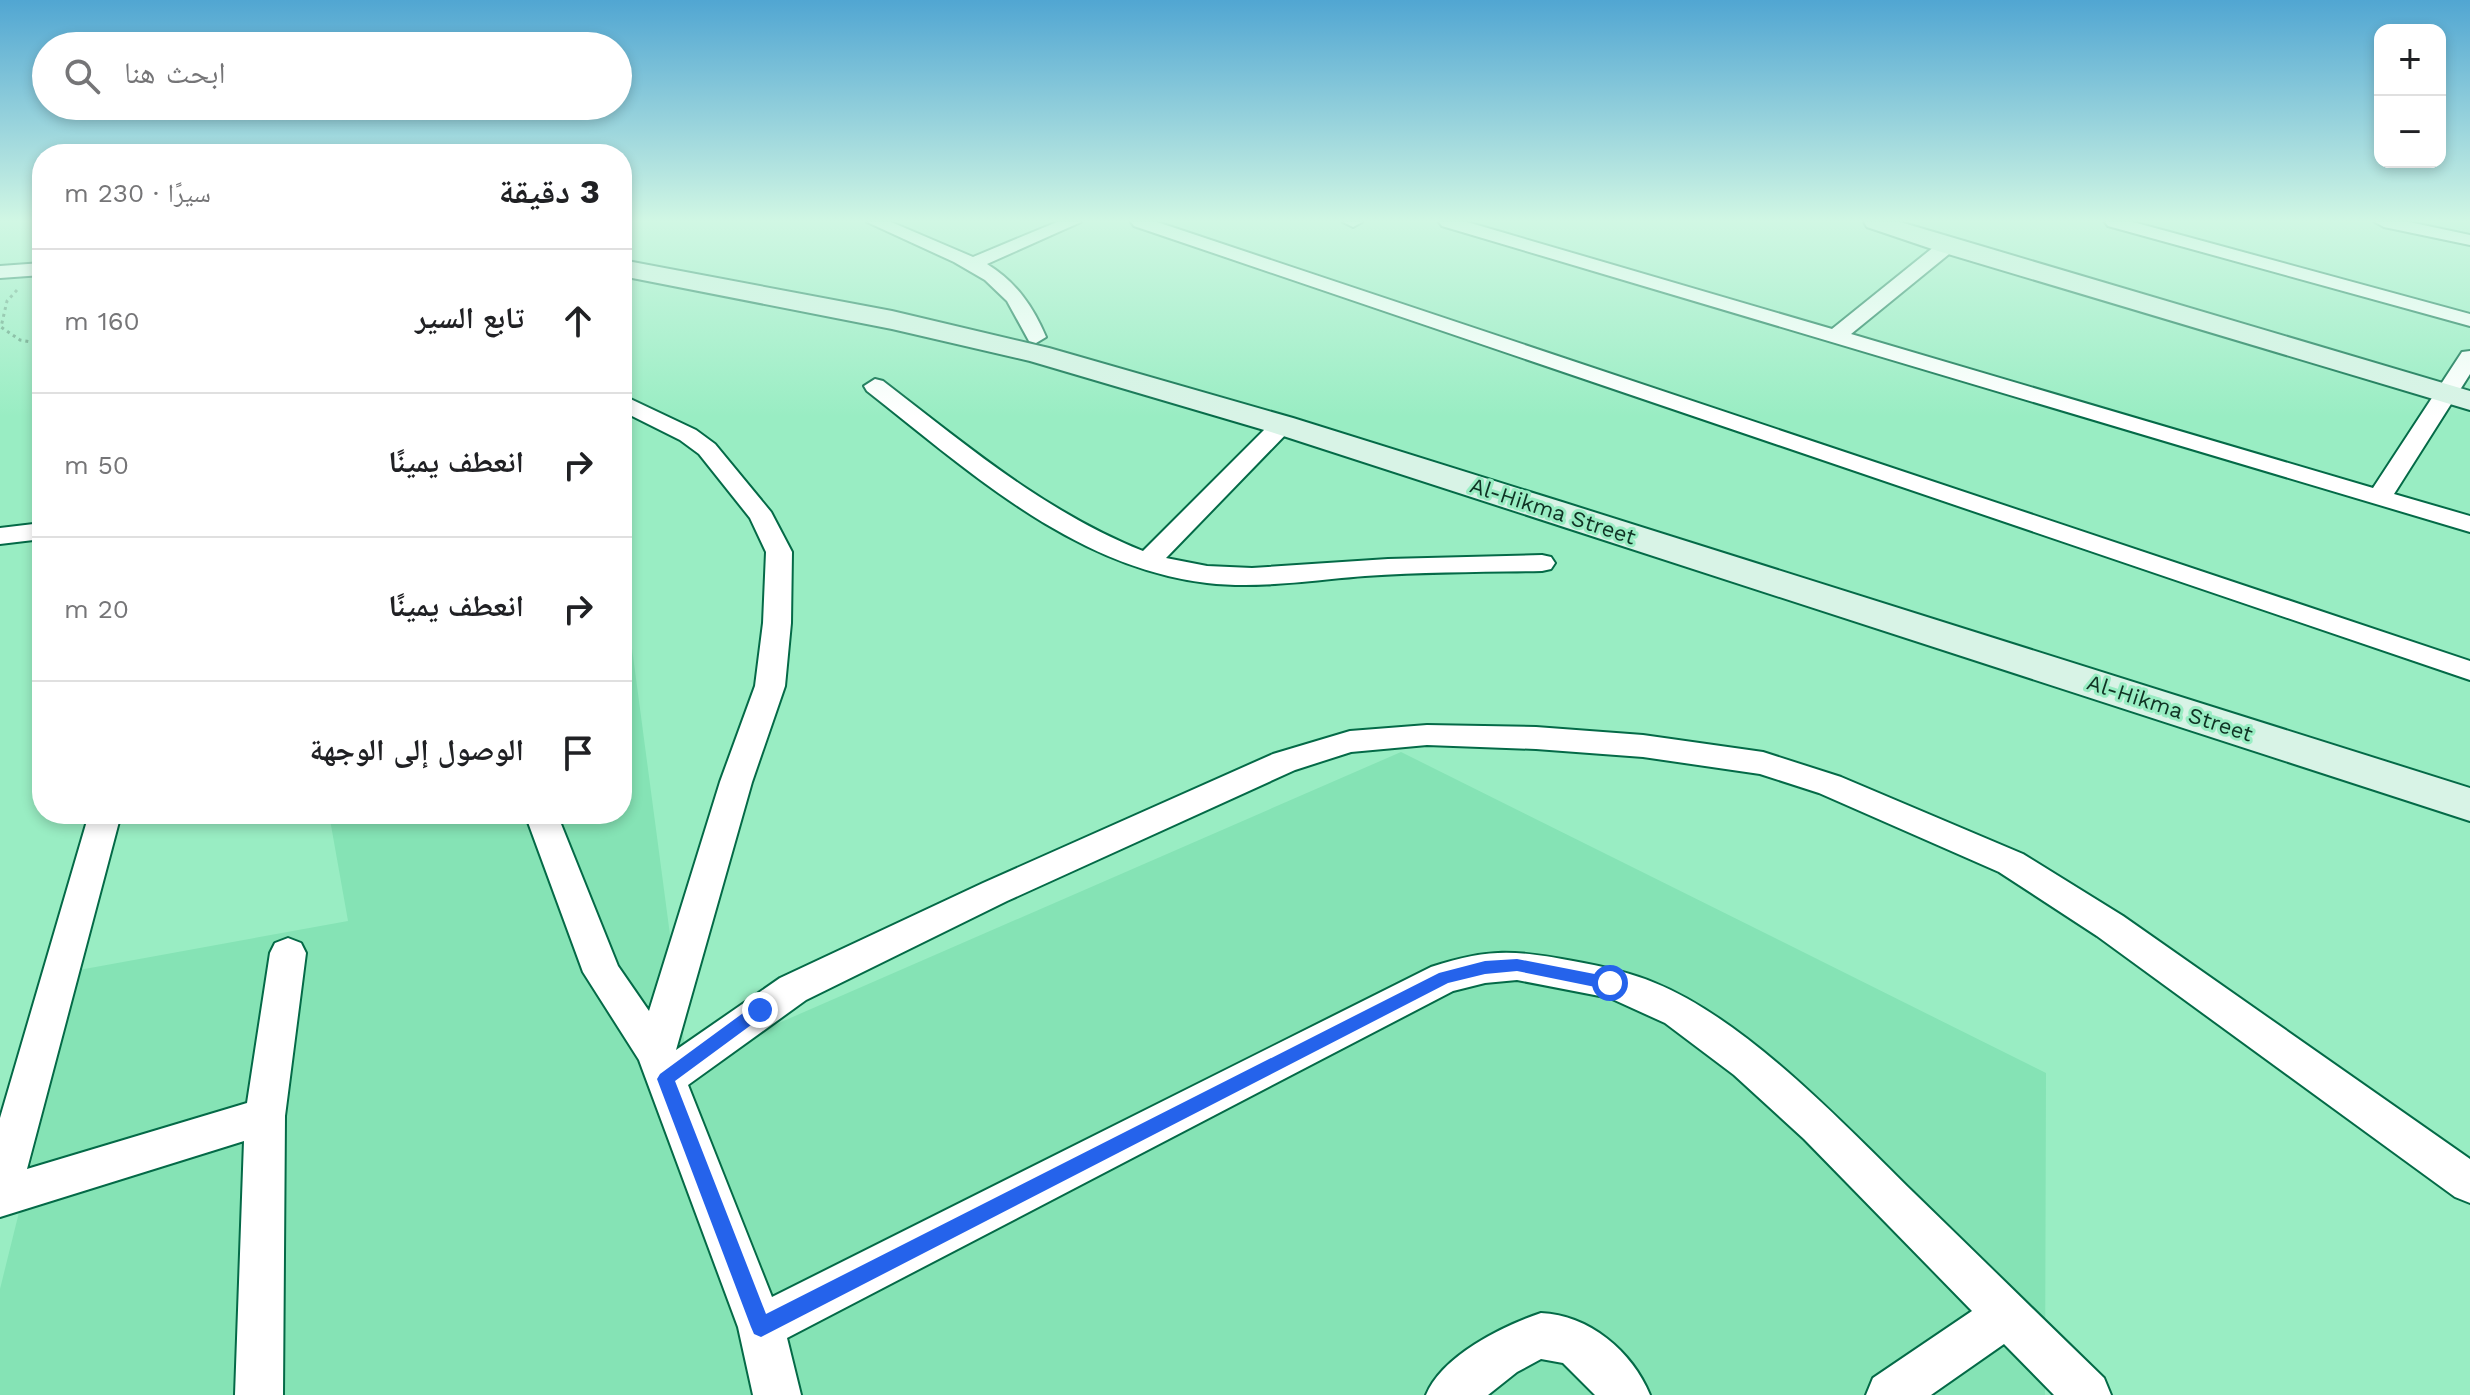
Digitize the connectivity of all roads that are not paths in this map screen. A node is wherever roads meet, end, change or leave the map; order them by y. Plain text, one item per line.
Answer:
1 (721, 287) edge
2 (784, 287) edge
3 (1005, 287) edge
4 (1331, 287) edge
5 (1670, 287) edge
6 (1896, 287) edge
7 (2085, 287) edge
8 (2351, 287) edge
9 (2470, 320) edge
10 (1836, 336) junction
11 (1036, 337) junction
12 (2470, 357) edge
13 (875, 386) dead end
14 (2459, 398) edge
15 (632, 407) edge
16 (1282, 425) junction
17 (2380, 496) junction
18 (2470, 524) edge
19 (32, 532) edge
20 (0, 536) edge
21 (1148, 561) junction
22 (1542, 563) dead end
23 (2470, 671) edge
24 (2470, 785) edge
25 (2470, 805) edge
26 (102, 824) edge
27 (545, 824) edge
28 (288, 953) dead end
29 (661, 1066) junction
30 (265, 1116) junction
31 (2470, 1183) edge
32 (0, 1191) edge
33 (0, 1197) edge
34 (2007, 1315) junction
35 (761, 1327) junction
36 (259, 1395) edge
37 (777, 1395) edge
38 (1450, 1395) edge
39 (1626, 1395) edge
40 (1890, 1395) edge
41 (2087, 1395) edge

1 - 16 street, Al-Hikma Street
2 - 11 street, Al-Hikma Street
3 - 11 street
4 - 23 street
5 - 10 street
6 - 10 street
7 - 14 street
8 - 9 street
10 - 17 street
11 - 24 street, Al-Hikma Street
12 - 14 street
13 - 21 street
14 - 17 street
15 - 29 street
16 - 21 street
16 - 25 street, Al-Hikma Street
17 - 18 street
19 - 20 street
21 - 22 street
26 - 32 street
27 - 29 street
28 - 30 street
29 - 31 street
29 - 35 street
30 - 33 street
30 - 36 street
34 - 35 street
34 - 40 street
34 - 41 street
35 - 37 street
38 - 39 street

